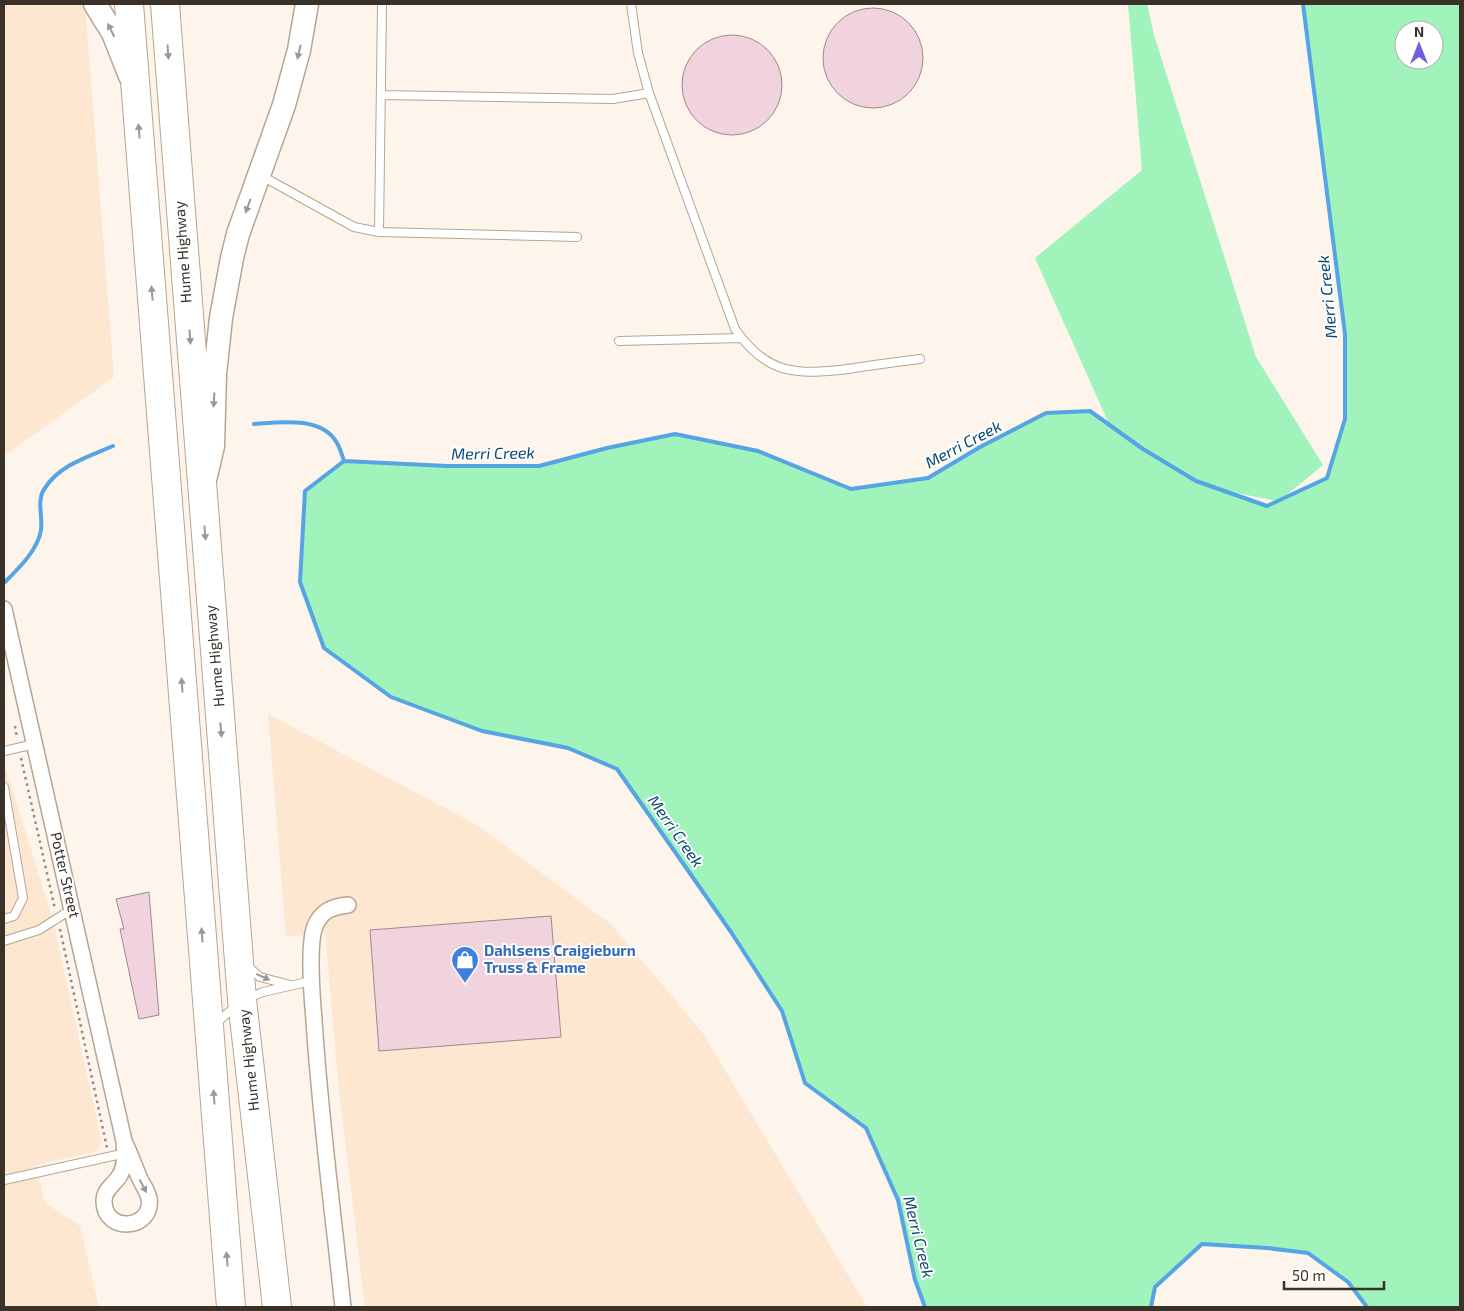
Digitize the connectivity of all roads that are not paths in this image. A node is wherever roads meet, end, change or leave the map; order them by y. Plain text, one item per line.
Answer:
1 (95, 4) edge
2 (129, 4) edge
3 (165, 4) edge
4 (307, 4) edge
5 (382, 4) edge
6 (631, 4) edge
7 (136, 91) junction
8 (649, 94) junction
9 (382, 95) junction
10 (260, 175) junction
11 (379, 232) junction
12 (577, 237) dead end
13 (741, 338) junction
14 (619, 341) dead end
15 (920, 359) dead end
16 (202, 493) junction
17 (5, 612) edge
18 (35, 744) junction
19 (4, 751) edge
20 (4, 788) edge
21 (348, 905) dead end
22 (72, 909) junction
23 (4, 919) edge
24 (4, 941) edge
25 (239, 959) junction
26 (311, 981) junction
27 (292, 985) junction
28 (242, 1000) junction
29 (209, 1030) junction
30 (126, 1149) joint
31 (4, 1180) edge
32 (231, 1307) edge
33 (277, 1307) edge
34 (343, 1307) edge

7 -> 1 main road
2 - 7 highway
3 -> 16 highway, Hume Highway
4 -> 10 main road
5 - 9 lane
6 - 8 lane
29 -> 7 highway
8 - 9 lane
8 - 13 lane
9 - 11 lane
10 - 11 lane
10 -> 16 main road
11 - 12 lane
13 - 14 lane
13 - 15 lane
16 -> 25 highway, Hume Highway
17 - 18 street, Potter Street
18 - 19 lane
18 - 22 street, Potter Street
20 - 23 lane
21 - 26 street
22 - 24 lane
22 - 30 street, Potter Street
25 -> 27 lane
25 - 28 highway, Hume Highway
26 - 27 lane
26 - 34 street
27 - 28 lane
28 - 29 lane
28 - 33 highway, Hume Highway
32 -> 29 highway
30 - 31 lane

